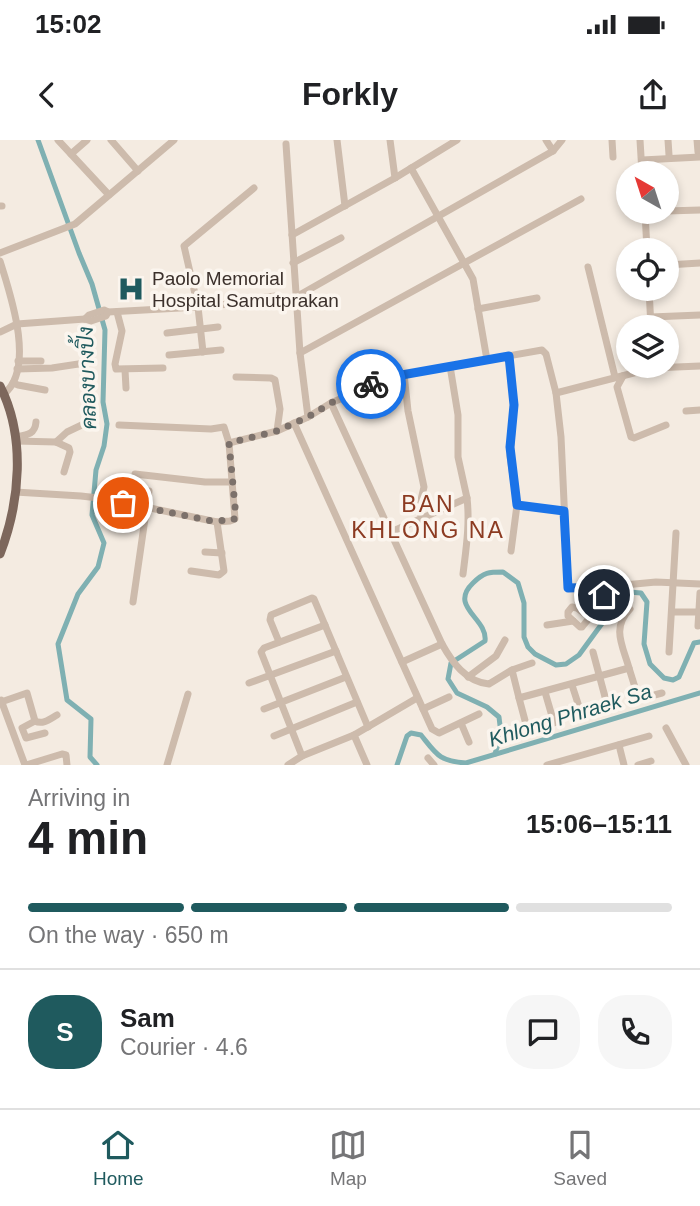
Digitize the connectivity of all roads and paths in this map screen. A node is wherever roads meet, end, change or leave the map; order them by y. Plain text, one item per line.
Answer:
1 (58, 140) edge
2 (87, 140) edge
3 (111, 140) edge
4 (337, 140) edge
5 (390, 140) edge
6 (546, 140) edge
7 (562, 140) edge
8 (612, 140) edge
9 (640, 140) edge
10 (668, 140) edge
11 (697, 140) edge
12 (169, 141) edge
13 (453, 141) edge
14 (286, 144) dead end
15 (552, 150) junction
16 (71, 154) junction
17 (669, 155) dead end
18 (699, 155) edge
19 (613, 157) dead end
20 (642, 160) joint
21 (411, 169) junction
22 (138, 171) junction
23 (395, 178) junction
24 (254, 188) dead end
25 (109, 195) junction
26 (581, 199) dead end
27 (345, 206) junction
28 (700, 210) edge
29 (679, 211) edge
30 (439, 217) junction
31 (292, 235) junction
32 (341, 238) dead end
33 (0, 253) edge
34 (0, 261) edge
35 (293, 263) junction
36 (464, 263) junction
37 (700, 263) edge
38 (679, 264) edge
39 (588, 267) dead end
40 (296, 297) junction
41 (537, 298) dead end
42 (198, 307) junction
43 (478, 309) junction
44 (109, 313) junction
45 (700, 315) edge
46 (679, 316) edge
47 (17, 324) junction
48 (218, 327) dead end
49 (200, 329) junction
50 (0, 332) edge
51 (167, 333) dead end
52 (87, 338) dead end
53 (221, 351) dead end
54 (203, 352) junction
55 (300, 353) junction
56 (169, 355) dead end
57 (509, 356) junction
58 (487, 360) junction
59 (41, 361) dead end
60 (18, 365) junction
61 (616, 365) edge
62 (450, 366) junction
63 (679, 366) edge
64 (700, 366) edge
65 (163, 368) dead end
66 (125, 370) junction
67 (404, 374) junction
68 (236, 377) dead end
69 (616, 377) edge
70 (619, 378) edge
71 (13, 383) junction
72 (125, 388) dead end
73 (2, 390) edge
74 (45, 390) dead end
75 (556, 393) junction
76 (331, 403) junction
77 (700, 410) edge
78 (686, 411) dead end
79 (308, 417) junction
80 (36, 422) dead end
81 (88, 422) dead end
82 (294, 423) junction
83 (119, 425) dead end
84 (666, 425) dead end
85 (277, 431) junction
86 (16, 438) junction
87 (56, 442) junction
88 (229, 443) junction
89 (64, 472) dead end
90 (135, 474) dead end
91 (232, 482) junction
92 (149, 491) dead end
93 (15, 492) junction
94 (467, 498) junction
95 (517, 505) junction
96 (147, 508) junction
97 (564, 511) junction
98 (422, 519) junction
99 (217, 522) junction
100 (391, 532) junction
101 (676, 533) dead end
102 (511, 551) dead end
103 (205, 552) dead end
104 (222, 553) junction
105 (0, 554) edge
106 (191, 571) dead end
107 (463, 575) dead end
108 (674, 583) junction
109 (700, 584) edge
110 (603, 587) junction
111 (700, 593) edge
112 (133, 602) dead end
113 (630, 609) dead end
114 (672, 612) junction
115 (699, 612) edge
116 (589, 617) junction
117 (573, 621) junction
118 (325, 625) junction
119 (547, 625) dead end
120 (698, 626) dead end
121 (505, 640) dead end
122 (279, 642) junction
123 (442, 643) junction
124 (336, 651) junction
125 (593, 652) dead end
126 (669, 652) dead end
127 (401, 662) junction
128 (532, 663) dead end
129 (629, 668) junction
130 (512, 670) junction
131 (600, 676) junction
132 (270, 677) junction
133 (346, 677) junction
134 (468, 677) junction
135 (248, 683) dead end
136 (572, 685) junction
137 (545, 692) junction
138 (663, 693) dead end
139 (188, 694) dead end
140 (449, 697) dead end
141 (417, 698) junction
142 (519, 698) junction
143 (1, 700) edge
144 (281, 702) junction
145 (357, 702) junction
146 (608, 708) dead end
147 (264, 709) dead end
148 (423, 709) junction
149 (479, 714) dead end
150 (57, 715) dead end
151 (582, 716) dead end
152 (36, 721) junction
153 (461, 723) junction
154 (554, 723) dead end
155 (368, 727) junction
156 (291, 728) junction
157 (527, 728) dead end
158 (666, 728) dead end
159 (45, 733) dead end
160 (354, 735) junction
161 (274, 736) dead end
162 (649, 736) dead end
163 (469, 742) dead end
164 (619, 746) junction
165 (302, 756) junction
166 (428, 758) dead end
167 (575, 761) edge
168 (651, 761) dead end
169 (365, 764) edge
170 (25, 765) edge
171 (67, 765) edge
172 (167, 765) edge
173 (288, 765) edge
174 (434, 765) edge
175 (547, 765) edge
176 (624, 765) edge
177 (638, 765) edge
178 (686, 765) edge

1 - 16 street
2 - 16 street
3 - 22 street
4 - 27 street
5 - 23 street
6 - 15 street
7 - 15 street
8 - 19 street
9 - 20 street
10 - 17 street
11 - 18 street
12 - 22 street
13 - 21 street
14 - 31 street
15 - 30 street
16 - 25 street
18 - 20 street
21 - 23 street
21 - 30 street
22 - 25 street
23 - 27 street
24 - 42 street
25 - 33 street
26 - 36 street
27 - 31 street
28 - 29 street
30 - 36 street
30 - 40 street
31 - 35 street
32 - 35 street
34 - 47 street
35 - 40 street
36 - 43 street
36 - 55 street
37 - 38 street
39 - 61 street
40 - 42 street
40 - 55 street
41 - 43 street
42 - 44 street
42 - 49 street
43 - 58 street
44 - 47 street
44 - 66 street
45 - 46 street
47 - 50 street
47 - 60 street
48 - 49 street
49 - 51 street
49 - 54 street
52 - 60 street
53 - 54 street
54 - 56 street
55 - 79 street
57 - 58 street
57 - 75 street
57 - 95 street
58 - 62 street
59 - 60 street
60 - 71 street
62 - 67 street
62 - 94 street
63 - 64 street
65 - 66 street
66 - 72 street
67 - 76 street
67 - 98 street
68 - 85 street
69 - 75 street
70 - 84 street
71 - 73 street
71 - 74 street
73 - 86 main road
75 - 97 street
76 - 79 street
76 - 100 street
77 - 78 street
79 - 82 street
80 - 86 street
81 - 87 street
82 - 85 street
82 - 127 street
83 - 88 street
85 - 88 street
86 - 87 street
86 - 93 main road
87 - 89 street
88 - 91 street
90 - 91 street
91 - 99 street
92 - 96 street
93 - 96 street
93 - 105 main road
94 - 98 street
94 - 107 street
95 - 97 street
95 - 102 street
96 - 99 street
96 - 112 street
97 - 110 street
98 - 100 street
99 - 104 street
100 - 123 street
101 - 108 street
103 - 104 street
104 - 106 street
108 - 109 street
108 - 110 street
108 - 114 street
110 - 116 street
111 - 115 street
113 - 129 street
114 - 115 street
114 - 126 street
115 - 120 street
116 - 117 street
116 - 117 street
117 - 119 street
118 - 122 street
118 - 122 street
118 - 124 street
121 - 134 street
122 - 132 street
123 - 127 street
123 - 134 street
124 - 132 street
124 - 133 street
125 - 131 street
127 - 141 street
128 - 130 street
129 - 131 street
129 - 138 street
130 - 134 street
130 - 142 street
131 - 136 street
131 - 146 street
132 - 135 street
132 - 144 street
133 - 144 street
133 - 145 street
136 - 137 street
136 - 151 street
137 - 142 street
137 - 154 street
139 - 172 street
140 - 148 street
141 - 148 street
141 - 155 street
142 - 157 street
143 - 152 street
143 - 170 street
144 - 147 street
144 - 156 street
145 - 155 street
145 - 156 street
148 - 153 street
149 - 153 street
150 - 152 street
152 - 159 street
153 - 163 street
155 - 160 street
156 - 161 street
156 - 165 street
158 - 178 street
160 - 165 street
160 - 169 street
162 - 164 street
164 - 167 street
164 - 176 street
165 - 173 street
166 - 174 street
167 - 175 street
168 - 177 street
170 - 171 street

